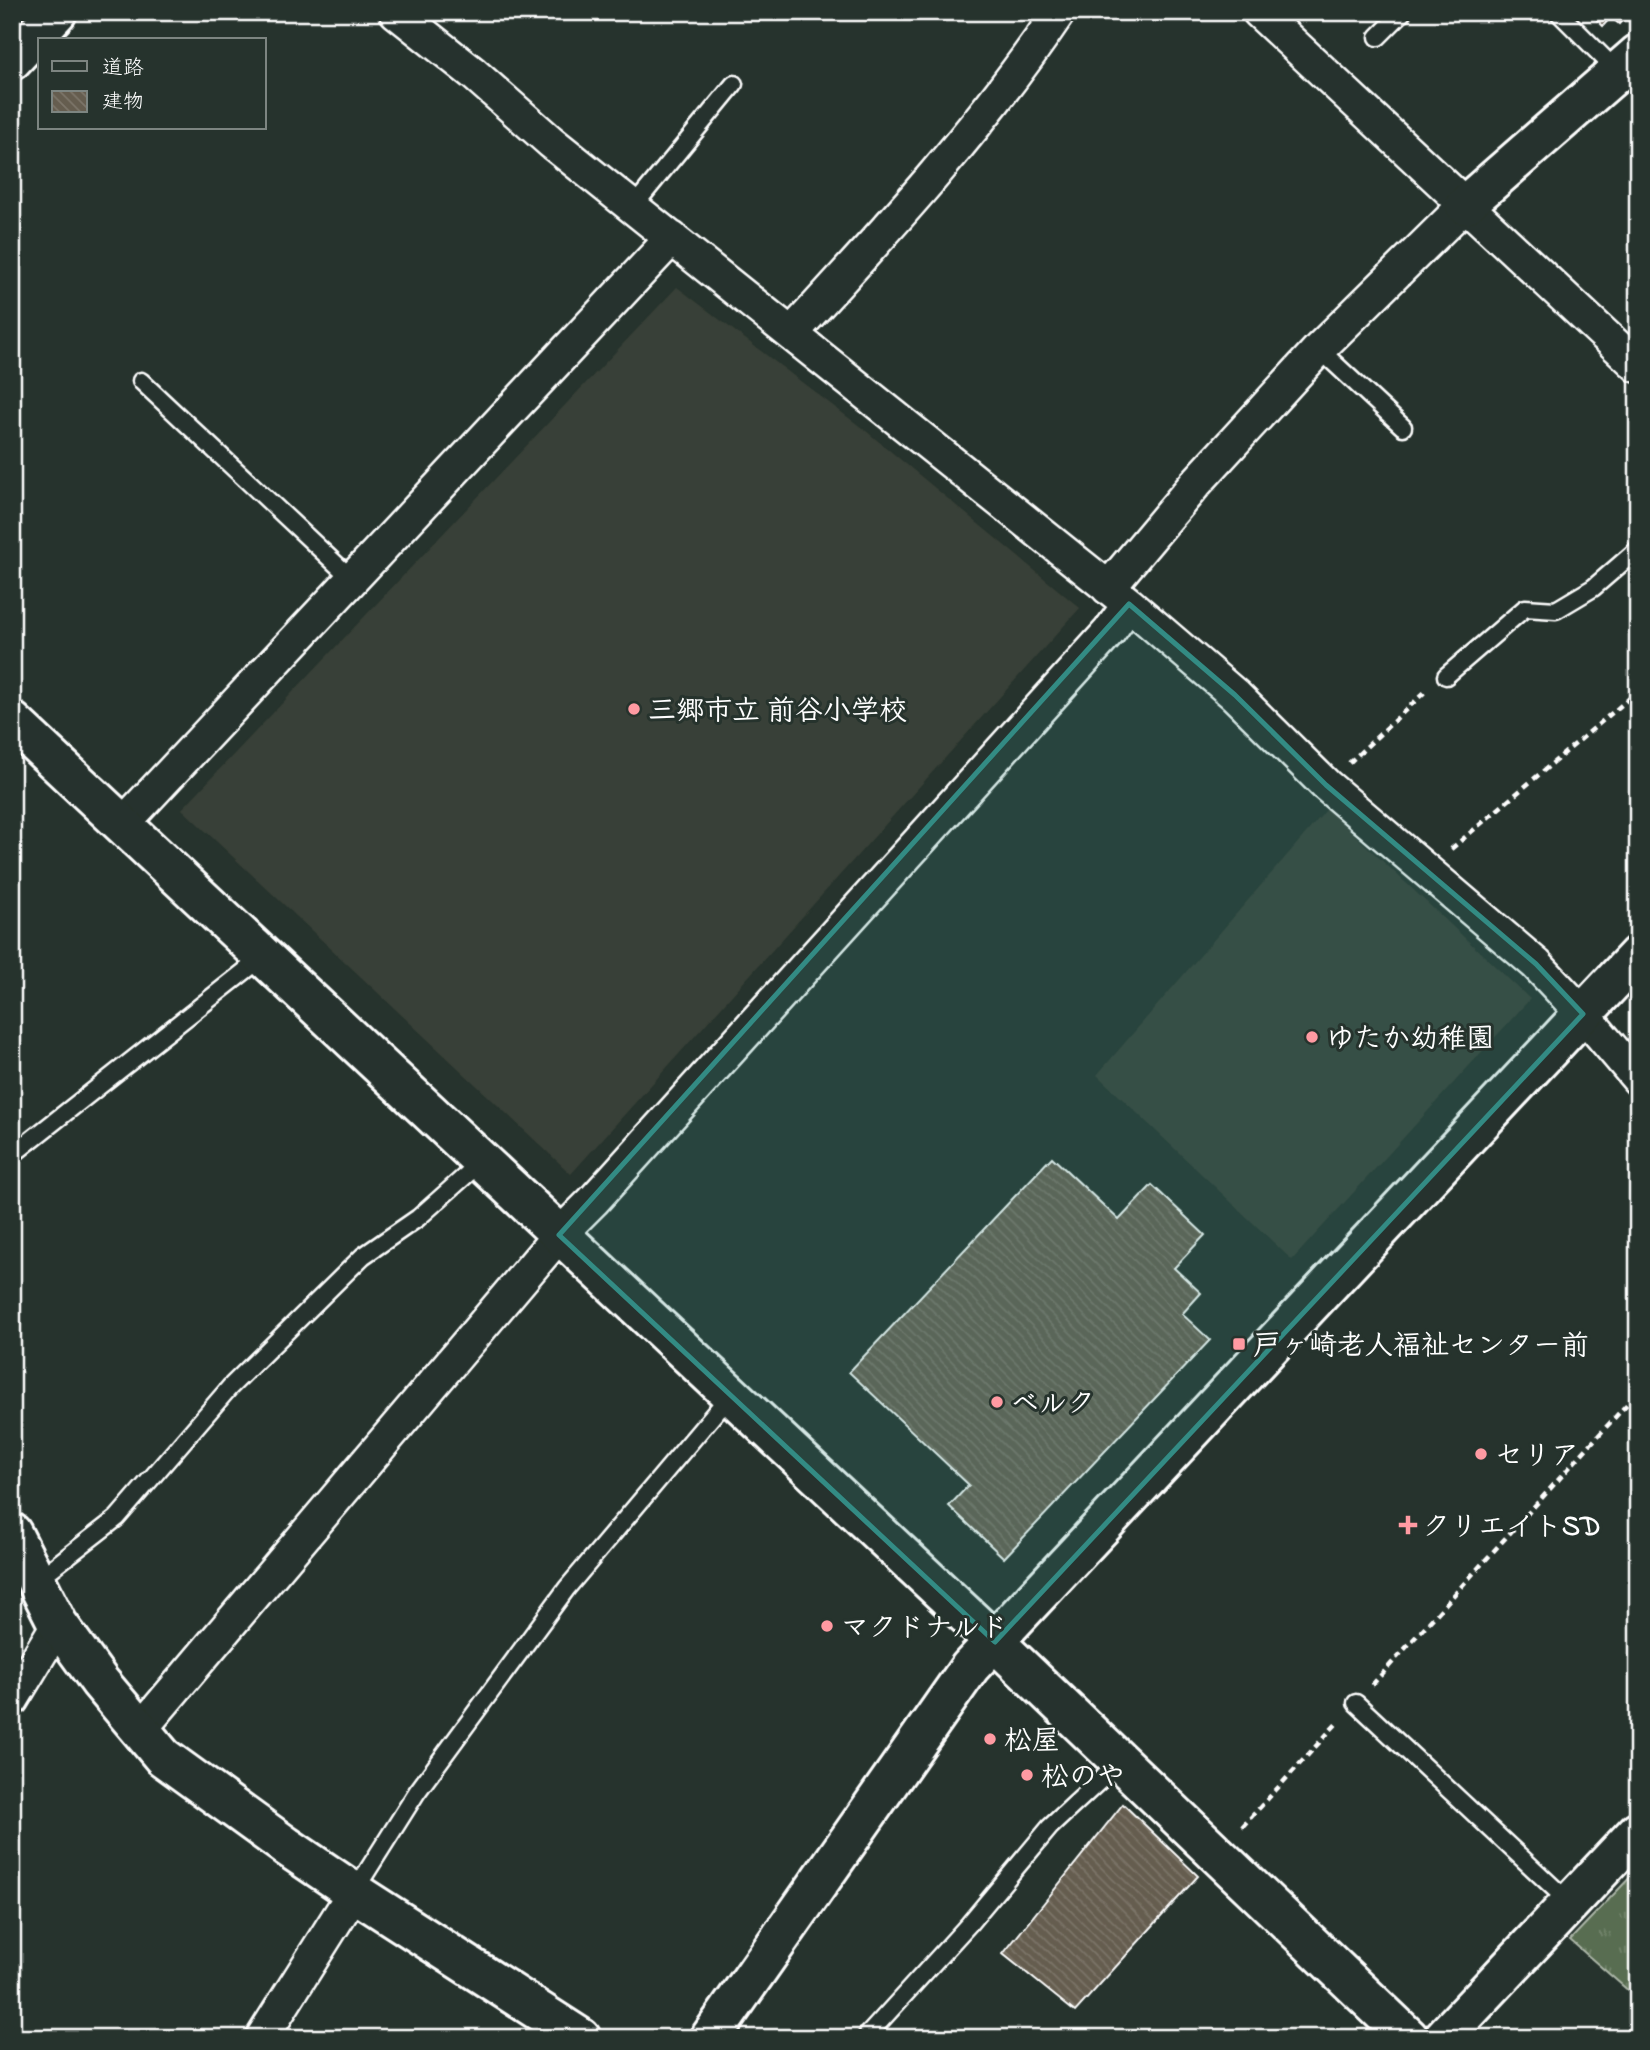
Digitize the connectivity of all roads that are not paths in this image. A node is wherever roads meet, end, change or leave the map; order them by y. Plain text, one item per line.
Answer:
1 (57, 12) edge
2 (396, 12) edge
3 (1059, 12) edge
4 (1259, 12) edge
5 (1403, 12) edge
6 (1558, 12) edge
7 (1378, 37) dead end
8 (12, 60) edge
9 (1628, 63) edge
10 (734, 84) dead end
11 (1465, 205) junction
12 (633, 206) junction
13 (672, 238) junction
14 (792, 333) junction
15 (1320, 349) junction
16 (1638, 366) edge
17 (141, 381) dead end
18 (1403, 427) dead end
19 (1638, 549) edge
20 (352, 579) junction
21 (1118, 596) junction
22 (1446, 677) road end
23 (16, 731) edge
24 (122, 825) junction
25 (1638, 955) edge
26 (264, 956) junction
27 (1583, 1014) junction
28 (1638, 1079) edge
29 (12, 1155) edge
30 (482, 1161) junction
31 (559, 1235) junction
32 (730, 1394) junction
33 (12, 1533) edge
34 (36, 1580) junction
35 (58, 1624) junction
36 (995, 1642) junction
37 (17, 1681) edge
38 (1356, 1703) road end
39 (140, 1730) junction
40 (1121, 1760) junction
41 (1638, 1831) edge
42 (354, 1892) junction
43 (1570, 1903) junction
44 (262, 2038) edge
45 (581, 2038) edge
46 (710, 2038) edge
47 (865, 2038) edge
48 (1409, 2038) edge
49 (1443, 2038) edge

1 - 8 street
2 - 12 street
3 - 14 street
4 - 11 street
5 - 7 lane
6 - 9 lane
9 - 11 street
10 - 12 lane
11 - 15 street
11 - 16 street
12 - 13 street
13 - 14 street
13 - 20 street
14 - 21 street
15 - 18 lane
15 - 21 street
17 - 20 lane
19 - 22 lane
20 - 24 street
21 - 27 street
21 - 31 street
23 - 24 street
24 - 26 street
25 - 27 street
26 - 29 lane
26 - 30 street
27 - 28 street
27 - 36 street
30 - 31 street
30 - 34 lane
31 - 32 street
31 - 39 street
32 - 36 street
32 - 42 lane
33 - 34 street
34 - 35 street
35 - 37 street
35 - 39 street
36 - 40 street
36 - 46 street
38 - 43 lane
39 - 42 street
40 - 47 lane
40 - 48 street
41 - 43 street
42 - 44 street
42 - 45 street
43 - 49 street

